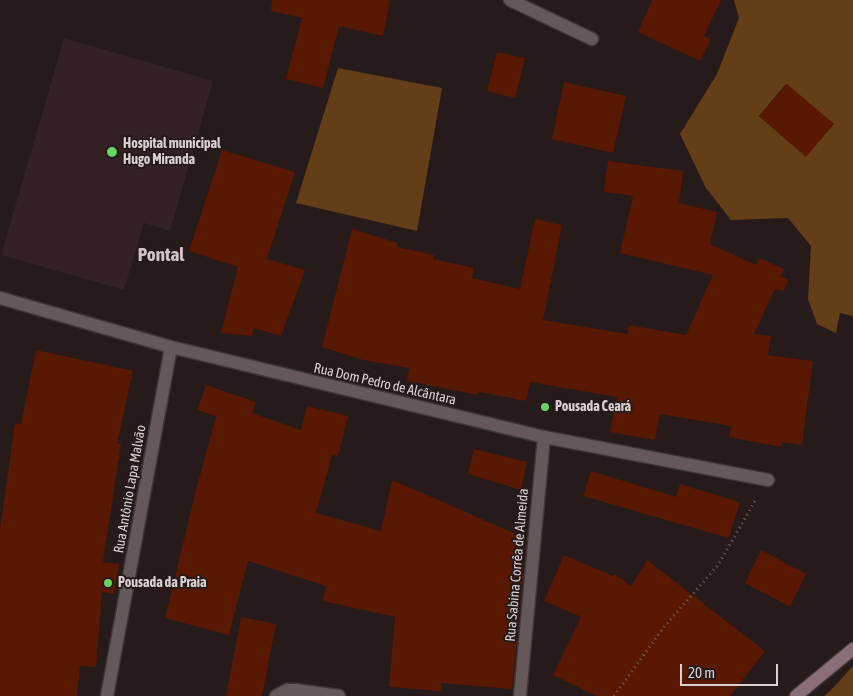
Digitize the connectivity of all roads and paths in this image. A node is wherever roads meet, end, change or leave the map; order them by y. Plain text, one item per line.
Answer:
1 (510, 0) edge
2 (592, 39) dead end
3 (0, 298) edge
4 (171, 347) junction
5 (544, 437) junction
6 (768, 480) joint
7 (853, 648) edge
8 (107, 696) edge
9 (276, 696) edge
10 (339, 696) edge
11 (520, 696) edge
12 (614, 696) edge
13 (796, 696) edge

1 - 2 street
3 - 4 street, Rua Dom Pedro de Alcântara
4 - 5 street, Rua Dom Pedro de Alcântara
4 - 8 street, Rua Antônio Lapa Malvão
5 - 6 street, Rua Dom Pedro de Alcântara
5 - 11 street, Rua Sabina Corrêa de Almeida
6 - 12 path
7 - 13 street
9 - 10 street

